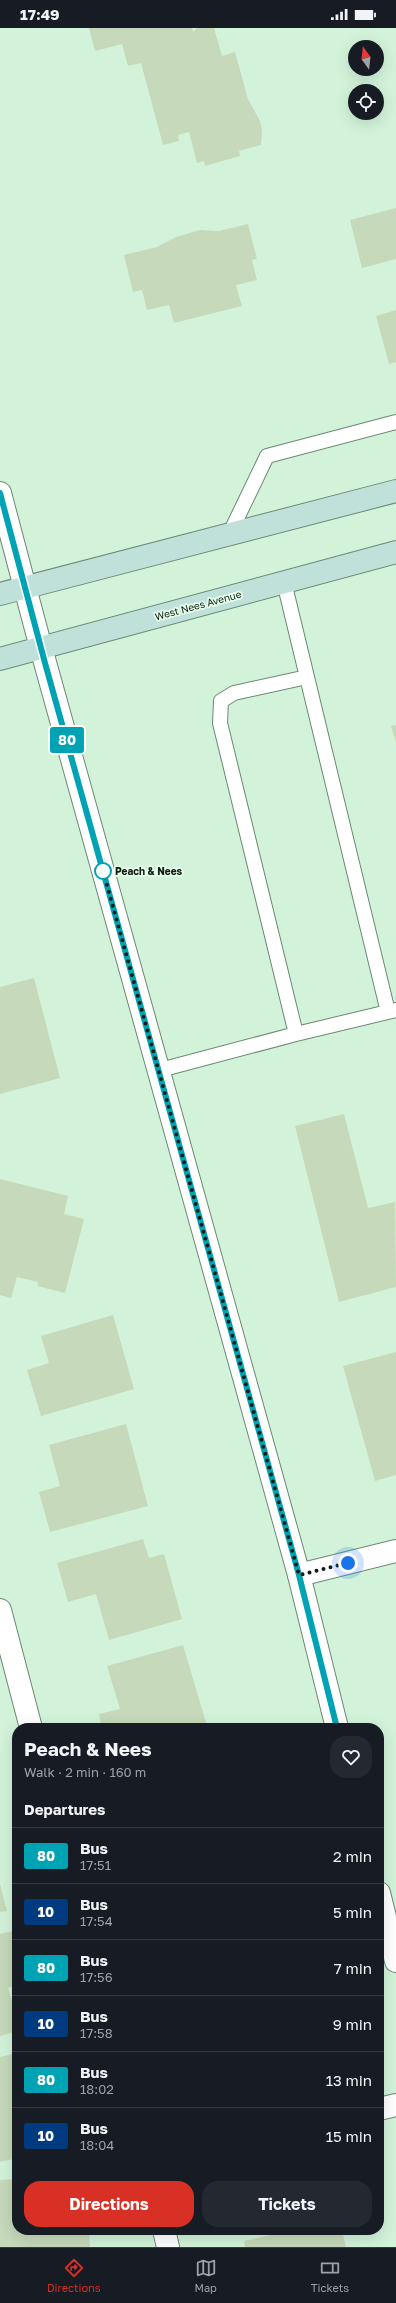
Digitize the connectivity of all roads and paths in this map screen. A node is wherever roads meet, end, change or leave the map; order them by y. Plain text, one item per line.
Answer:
1 (396, 422) edge
2 (396, 491) edge
3 (0, 492) edge
4 (229, 535) junction
5 (396, 552) edge
6 (284, 582) junction
7 (25, 588) junction
8 (0, 594) edge
9 (41, 648) junction
10 (0, 659) edge
11 (307, 677) junction
12 (392, 1011) edge
13 (296, 1034) junction
14 (160, 1070) junction
15 (396, 1551) edge
16 (299, 1575) junction
17 (0, 1610) edge
18 (30, 1723) edge
19 (336, 1723) edge
20 (384, 1914) edge
21 (396, 1961) edge
22 (396, 2105) edge
23 (384, 2108) edge
24 (165, 2235) edge
25 (168, 2247) edge

1 - 4 lane
2 - 4 main road
3 - 7 street
4 - 7 main road
5 - 6 main road, West Nees Avenue
6 - 9 main road, West Nees Avenue
6 - 11 lane
7 - 8 main road
7 - 9 street
9 - 10 main road, West Nees Avenue
9 - 14 street
11 - 12 lane
11 - 13 lane
12 - 13 lane
13 - 14 lane
14 - 16 street
15 - 16 street
16 - 19 street
17 - 18 street
20 - 21 street
22 - 23 street
24 - 25 street

